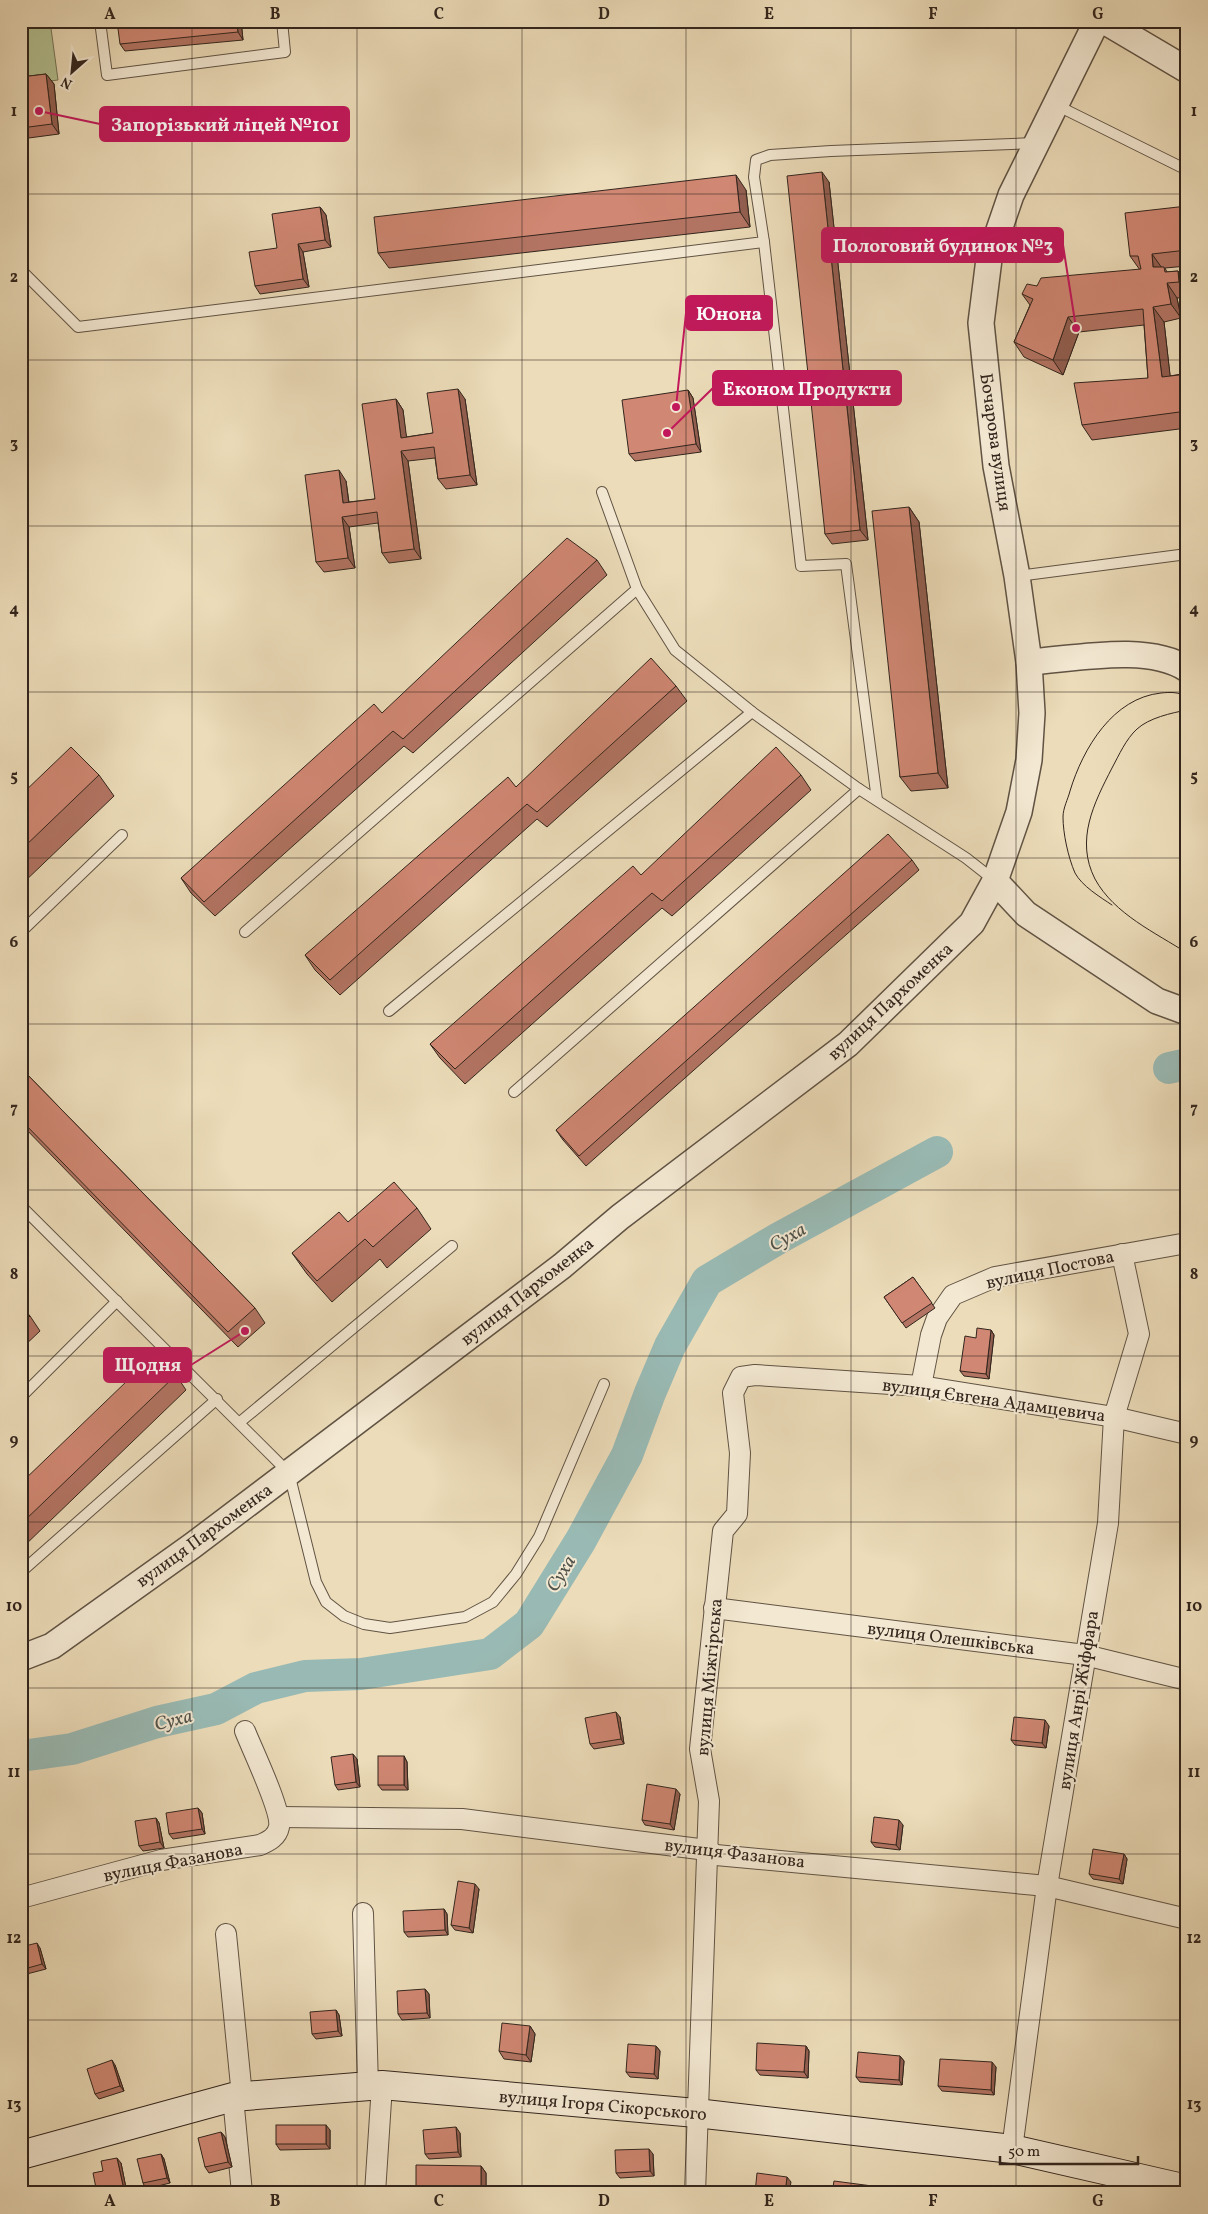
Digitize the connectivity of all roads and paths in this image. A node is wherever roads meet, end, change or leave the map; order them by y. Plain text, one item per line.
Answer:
1 (100, 21) edge
2 (282, 21) edge
3 (1097, 21) edge
4 (1104, 21) edge
5 (1187, 70) edge
6 (1055, 104) junction
7 (1036, 143) junction
8 (1187, 170) edge
9 (764, 242) junction
10 (21, 270) edge
11 (602, 492) dead end
12 (1187, 554) edge
13 (1017, 576) junction
14 (637, 589) junction
15 (1029, 662) junction
16 (1187, 669) edge
17 (752, 712) junction
18 (859, 789) junction
19 (877, 800) junction
20 (122, 835) dead end
21 (995, 881) junction
22 (21, 932) edge
23 (244, 932) dead end
24 (389, 1011) dead end
25 (1187, 1012) edge
26 (514, 1092) dead end
27 (21, 1206) edge
28 (1187, 1243) edge
29 (452, 1246) dead end
30 (1122, 1254) junction
31 (117, 1301) junction
32 (741, 1377) joint
33 (604, 1384) dead end
34 (921, 1386) junction
35 (21, 1398) edge
36 (217, 1399) junction
37 (1114, 1417) junction
38 (240, 1422) junction
39 (1187, 1434) edge
40 (289, 1473) junction
41 (21, 1572) edge
42 (714, 1608) junction
43 (1085, 1655) junction
44 (21, 1658) edge
45 (1187, 1680) edge
46 (245, 1731) dead end
47 (280, 1817) junction
48 (707, 1850) junction
49 (1047, 1886) junction
50 (21, 1898) edge
51 (363, 1913) dead end
52 (1187, 1919) edge
53 (226, 1934) dead end
54 (375, 2086) junction
55 (237, 2097) junction
56 (696, 2113) junction
57 (1012, 2149) junction
58 (21, 2155) edge
59 (1187, 2189) edge
60 (242, 2193) edge
61 (375, 2193) edge
62 (695, 2193) edge

1 - 2 lane
3 - 6 street, Бочарова вулиця
4 - 5 street
6 - 7 street, Бочарова вулиця
6 - 8 lane
7 - 9 lane
7 - 13 street, Бочарова вулиця
9 - 10 lane
9 - 19 lane
11 - 14 lane
12 - 13 lane
13 - 15 street, Бочарова вулиця
14 - 17 lane
14 - 23 lane
15 - 16 street
15 - 21 street, Бочарова вулиця
17 - 18 lane
17 - 24 lane
18 - 19 lane
18 - 26 lane
19 - 21 lane
20 - 22 lane
21 - 25 street
21 - 40 street, вулиця Пархоменка
27 - 31 lane
28 - 30 street, вулиця Постова
29 - 38 lane
30 - 34 street, вулиця Постова
30 - 37 street, вулиця Анрі Жіффара
31 - 35 lane
31 - 36 lane
32 - 34 street, вулиця Євгена Адамцевича
32 - 42 street, вулиця Міжгірська
33 - 40 lane
34 - 37 street, вулиця Євгена Адамцевича
36 - 38 lane
36 - 41 lane
37 - 39 street, вулиця Євгена Адамцевича
37 - 43 street, вулиця Анрі Жіффара
38 - 40 lane
40 - 44 street, вулиця Пархоменка
42 - 43 street, вулиця Олешківська
42 - 48 street, вулиця Міжгірська
43 - 45 street, вулиця Олешківська
43 - 49 street, вулиця Анрі Жіффара
46 - 47 street
47 - 48 street, вулиця Фазанова
47 - 50 street, вулиця Фазанова
48 - 49 street, вулиця Фазанова
48 - 56 street, вулиця Міжгірська
49 - 52 street, вулиця Фазанова
49 - 57 street, вулиця Анрі Жіффара
51 - 54 street
53 - 55 street
54 - 55 main road, вулиця Ігоря Сікорського
54 - 56 main road, вулиця Ігоря Сікорського
54 - 61 street
55 - 58 main road, вулиця Ігоря Сікорського
55 - 60 street
56 - 57 main road, вулиця Ігоря Сікорського
56 - 62 street, вулиця Міжгірська
57 - 59 main road, вулиця Ігоря Сікорського

